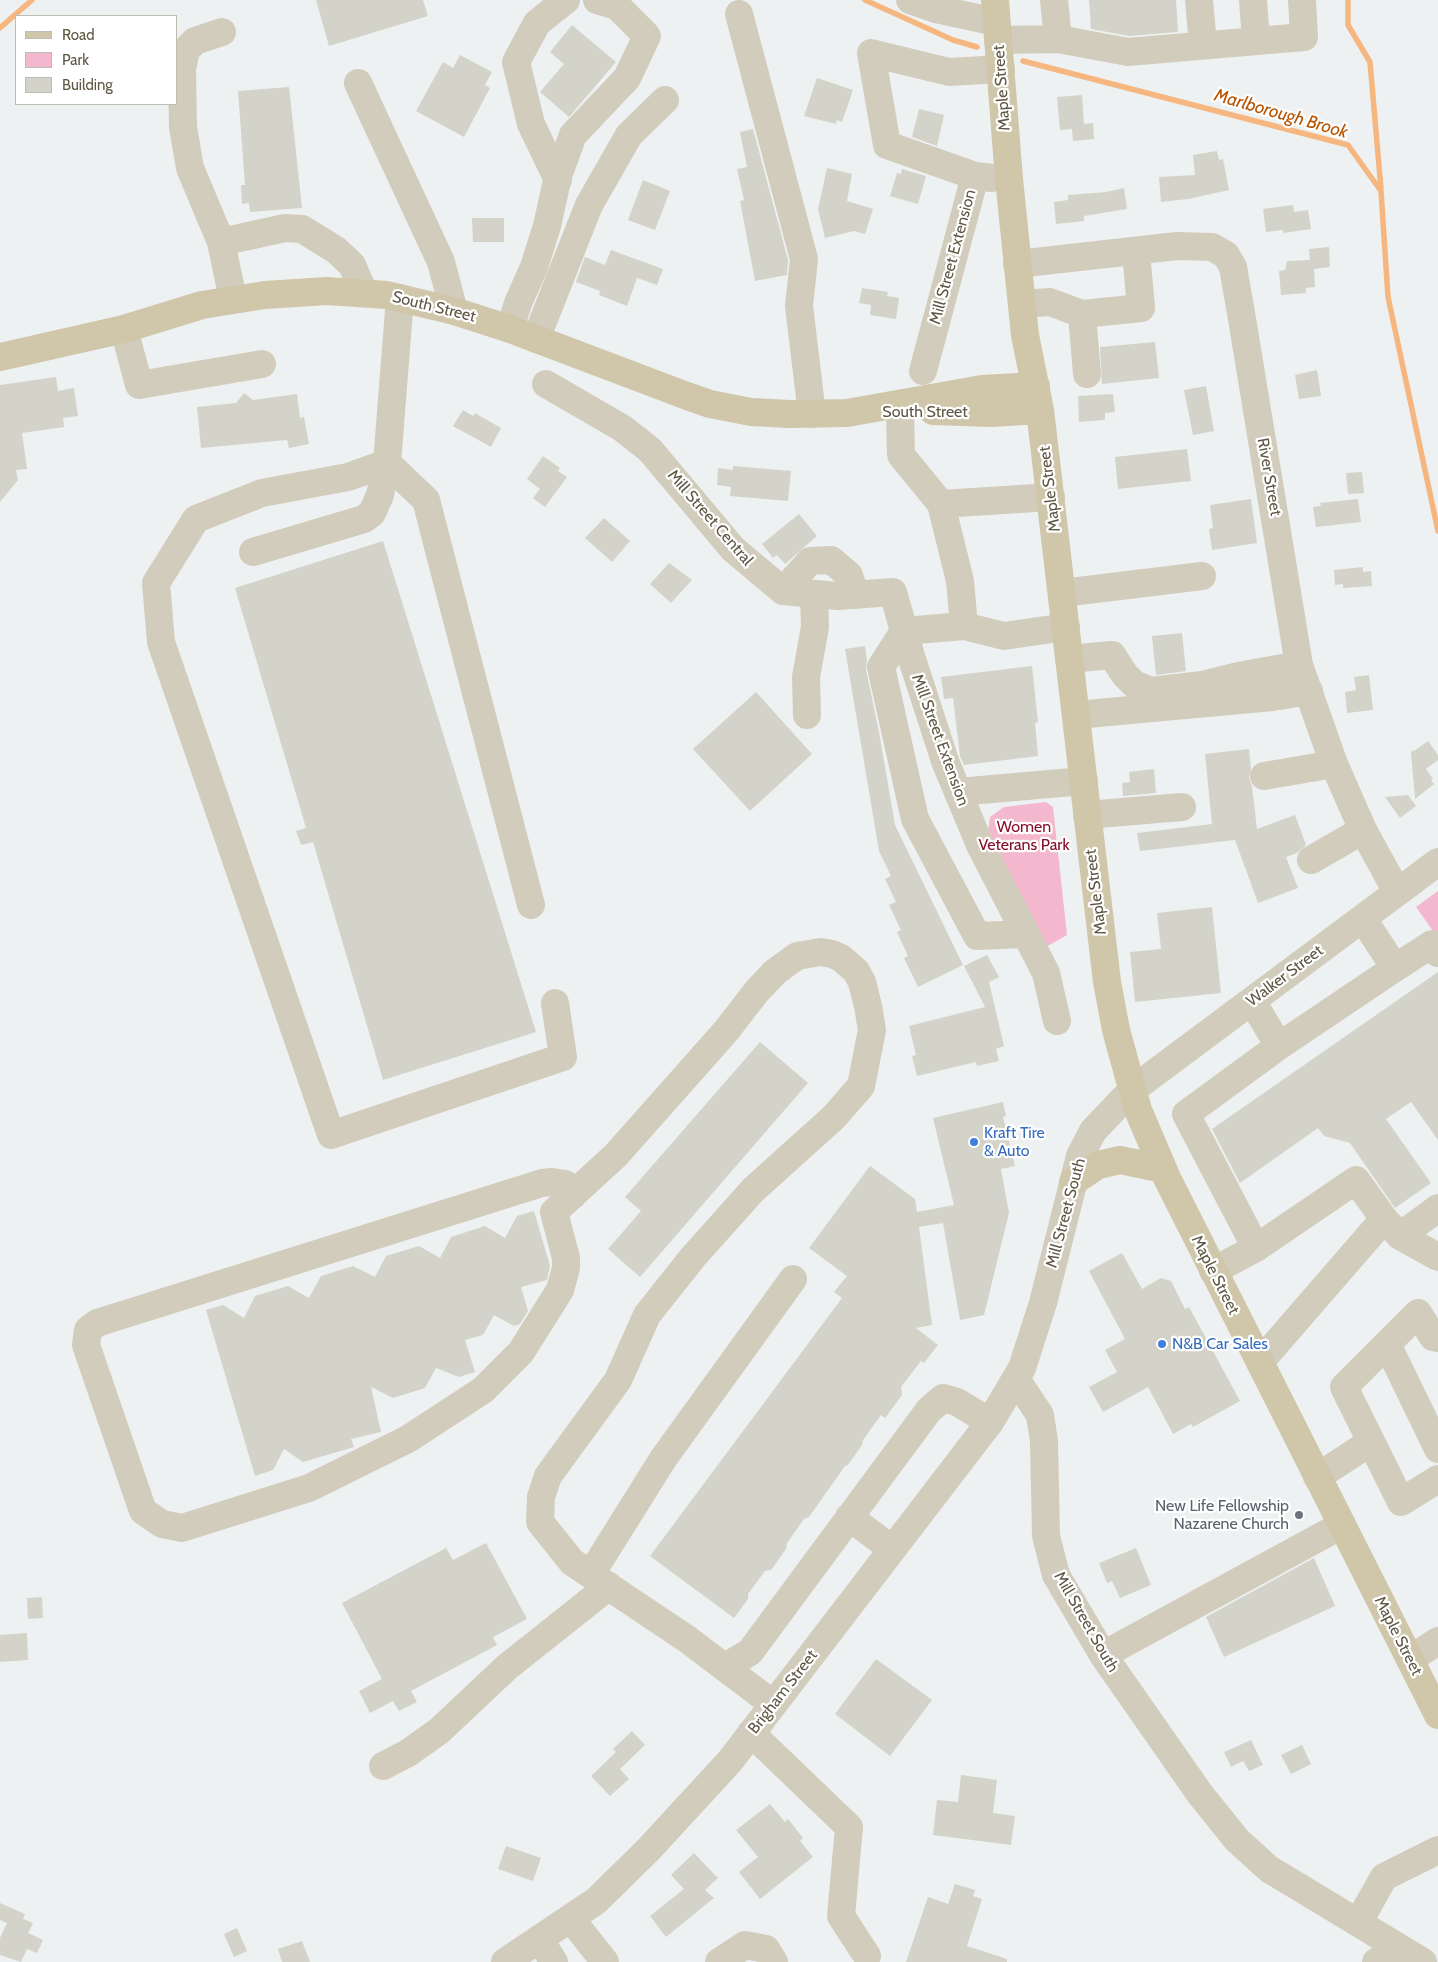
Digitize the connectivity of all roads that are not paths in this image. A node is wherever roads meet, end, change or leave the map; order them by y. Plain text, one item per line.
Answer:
1 (566, 0) edge
2 (596, 0) edge
3 (910, 0) edge
4 (1054, 0) edge
5 (1199, 0) edge
6 (1254, 0) edge
7 (1302, 0) edge
8 (740, 14) dead end
9 (996, 21) edge
10 (222, 32) dead end
11 (1058, 39) junction
12 (1256, 41) junction
13 (1203, 45) junction
14 (1001, 69) junction
15 (358, 83) dead end
16 (665, 100) dead end
17 (975, 176) junction
18 (1009, 179) junction
19 (558, 180) junction
20 (221, 242) junction
21 (1136, 250) junction
22 (1018, 264) junction
23 (364, 293) junction
24 (400, 298) junction
25 (233, 299) junction
26 (1022, 304) junction
27 (454, 311) junction
28 (1082, 314) junction
29 (124, 329) junction
30 (510, 329) junction
31 (1025, 335) junction
32 (536, 339) junction
33 (0, 357) edge
34 (262, 364) dead end
35 (923, 371) dead end
36 (1087, 374) dead end
37 (546, 384) dead end
38 (1038, 398) junction
39 (989, 401) junction
40 (859, 412) junction
41 (900, 412) junction
42 (812, 414) junction
43 (387, 463) junction
44 (1047, 468) junction
45 (1050, 497) junction
46 (941, 504) junction
47 (253, 552) dead end
48 (1202, 576) dead end
49 (783, 591) junction
50 (1062, 592) junction
51 (814, 594) junction
52 (855, 595) junction
53 (964, 626) junction
54 (1066, 627) junction
55 (904, 631) junction
56 (1070, 659) junction
57 (1299, 665) junction
58 (1309, 691) junction
59 (807, 715) dead end
60 (1076, 715) junction
61 (1334, 764) junction
62 (1264, 776) dead end
63 (1084, 781) junction
64 (958, 792) junction
65 (1182, 807) dead end
66 (1088, 815) junction
67 (1363, 830) junction
68 (1311, 860) dead end
69 (1438, 862) edge
70 (1397, 892) junction
71 (530, 905) dead end
72 (1363, 919) junction
73 (1024, 934) junction
74 (1438, 953) edge
75 (1395, 968) junction
76 (1252, 1001) junction
77 (555, 1003) dead end
78 (1057, 1022) dead end
79 (1279, 1046) junction
80 (1132, 1090) junction
81 (1163, 1169) junction
82 (1073, 1182) junction
83 (573, 1195) junction
84 (1438, 1208) edge
85 (1392, 1228) junction
86 (1256, 1248) junction
87 (1438, 1258) edge
88 (1213, 1271) junction
89 (793, 1279) dead end
90 (1438, 1338) edge
91 (1388, 1344) junction
92 (1260, 1362) junction
93 (1016, 1379) junction
94 (990, 1422) junction
95 (1371, 1442) junction
96 (1438, 1449) edge
97 (1317, 1476) junction
98 (1438, 1479) edge
99 (849, 1517) junction
100 (1342, 1525) junction
101 (892, 1549) junction
102 (600, 1580) junction
103 (1438, 1641) edge
104 (1102, 1655) junction
105 (1410, 1659) junction
106 (725, 1667) junction
107 (773, 1704) junction
108 (1438, 1715) edge
109 (751, 1733) junction
110 (383, 1766) dead end
111 (1438, 1850) edge
112 (571, 1919) junction
113 (1358, 1922) junction
114 (547, 1951) edge
115 (868, 1956) dead end
116 (1403, 1958) edge
117 (505, 1962) edge
118 (605, 1962) edge
119 (719, 1962) edge
120 (774, 1962) edge

1 - 19 street
2 - 19 street
3 - 9 street
4 - 11 street
5 - 13 street
6 - 12 street
7 - 12 street
8 - 42 street
9 - 11 street
9 - 14 main road, Maple Street
10 - 20 street
11 - 13 street
12 - 13 street
14 - 17 street
14 - 18 main road, Maple Street
15 - 27 street
16 - 32 street
17 - 18 street, Mill Street Extension
17 - 35 street, Mill Street Extension
18 - 22 main road, Maple Street
19 - 30 street
20 - 23 street
20 - 25 street
21 - 22 street, River Street
21 - 28 street
21 - 57 street, River Street
22 - 26 main road, Maple Street
23 - 24 main road, South Street
23 - 25 main road, South Street
24 - 27 main road, South Street
24 - 43 street
25 - 29 main road, South Street
26 - 28 street
26 - 31 main road, Maple Street
27 - 30 main road, South Street
28 - 36 street
29 - 33 main road, South Street
29 - 34 street
30 - 32 main road, South Street
31 - 38 main road, Maple Street
31 - 39 main road, South Street
32 - 42 main road, South Street
37 - 49 street, Mill Street Central
38 - 39 main road, South Street
38 - 44 main road, Maple Street
39 - 40 main road, South Street
39 - 41 main road, South Street
39 - 44 main road, South Street
40 - 41 main road, South Street
40 - 42 main road, South Street
41 - 46 street
43 - 47 street
43 - 71 street
43 - 77 street
44 - 45 main road, Maple Street
45 - 46 street
45 - 50 main road, Maple Street
46 - 53 street
48 - 50 street
49 - 51 street
49 - 52 street
50 - 54 main road, Maple Street
51 - 52 street
51 - 59 street
52 - 55 street, Mill Street Extension
53 - 54 street
53 - 55 street
54 - 56 main road, Maple Street
55 - 64 street, Mill Street Extension
55 - 73 street
56 - 57 street
56 - 60 main road, Maple Street
57 - 58 street, River Street
58 - 60 street
58 - 61 street, River Street
60 - 63 main road, Maple Street
61 - 62 street
61 - 67 street, River Street
63 - 64 street
63 - 66 main road, Maple Street
64 - 73 street, Mill Street Extension
65 - 66 street
66 - 80 main road, Maple Street
67 - 68 street
67 - 70 street, River Street
69 - 70 street, Walker Street
70 - 72 street, Walker Street
72 - 75 street
72 - 76 street, Walker Street
73 - 78 street, Mill Street Extension
74 - 75 street
75 - 79 street
76 - 79 street
76 - 80 street, Walker Street
79 - 86 street
80 - 81 main road, Maple Street
80 - 82 street, Mill Street South
81 - 82 main road
81 - 88 main road, Maple Street
82 - 93 street, Mill Street South
83 - 83 street
83 - 102 street
84 - 85 street
85 - 86 street
85 - 87 street
85 - 92 street
86 - 88 street
88 - 92 main road, Maple Street
89 - 102 street
90 - 91 street
91 - 95 street
91 - 96 street
92 - 97 main road, Maple Street
93 - 94 street, Brigham Street
93 - 104 street, Mill Street South
94 - 99 street
94 - 101 street, Brigham Street
95 - 97 street
95 - 98 street
97 - 100 main road, Maple Street
99 - 101 street
99 - 106 street
100 - 104 street
100 - 105 main road, Maple Street
101 - 107 street, Brigham Street
102 - 106 street
102 - 110 street
103 - 105 street
104 - 113 street, Mill Street South
105 - 108 main road, Maple Street
106 - 107 street
107 - 109 street, Brigham Street
109 - 112 street, Brigham Street
109 - 115 street
111 - 113 street
112 - 114 street, Brigham Street
112 - 118 street
113 - 116 street, Mill Street South
114 - 117 street, Brigham Street
119 - 120 street

